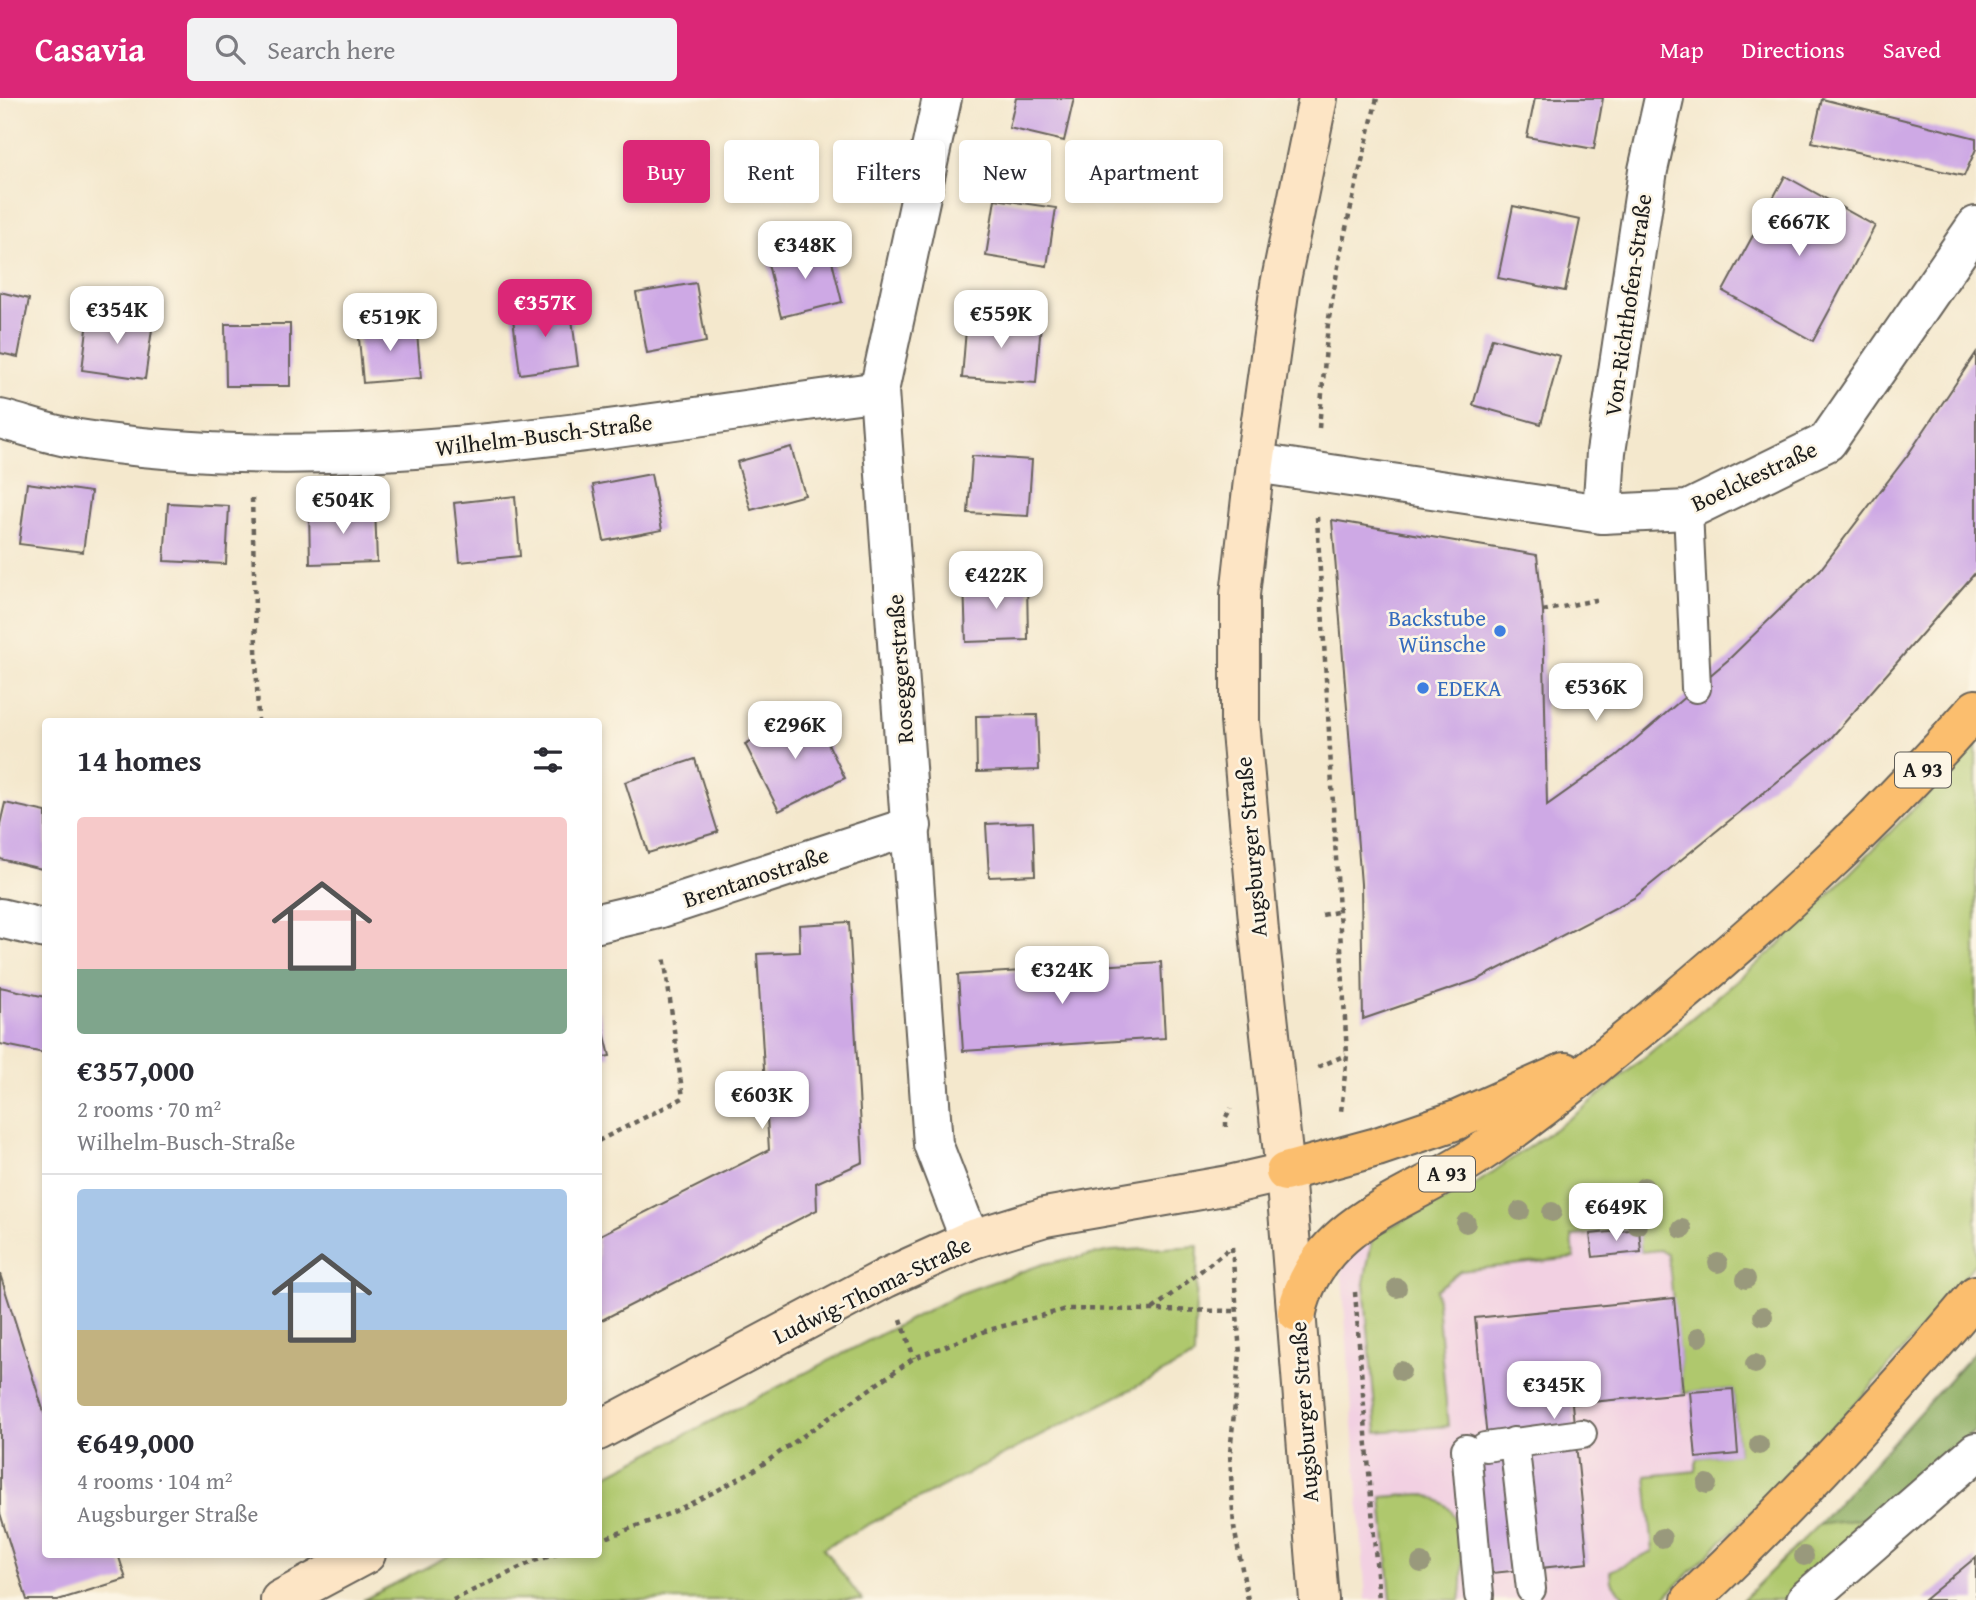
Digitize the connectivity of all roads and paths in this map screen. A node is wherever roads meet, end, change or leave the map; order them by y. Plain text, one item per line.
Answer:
1 (942, 98) edge
2 (1318, 98) edge
3 (1377, 98) edge
4 (1664, 98) edge
5 (1976, 226) edge
6 (879, 391) junction
7 (0, 419) edge
8 (251, 454) junction
9 (1255, 463) junction
10 (1315, 473) junction
11 (1688, 510) junction
12 (1602, 514) junction
13 (1600, 599) dead end
14 (1542, 611) dead end
15 (1696, 688) dead end
16 (1976, 709) edge
17 (258, 718) edge
18 (912, 826) junction
19 (658, 909) junction
20 (1337, 912) junction
21 (1322, 915) dead end
22 (0, 918) edge
23 (602, 922) edge
24 (42, 928) edge
25 (1617, 1047) junction
26 (1347, 1055) junction
27 (1312, 1070) dead end
28 (1234, 1104) dead end
29 (1226, 1127) dead end
30 (602, 1139) edge
31 (1345, 1154) junction
32 (1285, 1171) junction
33 (1350, 1228) junction
34 (970, 1240) junction
35 (1976, 1295) edge
36 (1153, 1309) junction
37 (1236, 1311) junction
38 (1297, 1312) junction
39 (602, 1429) edge
40 (1582, 1434) dead end
41 (1514, 1442) junction
42 (1976, 1452) edge
43 (1232, 1496) junction
44 (1223, 1497) dead end
45 (602, 1539) edge
46 (359, 1558) edge
47 (544, 1558) edge
48 (1531, 1590) dead end
49 (1479, 1595) dead end
50 (280, 1600) edge
51 (453, 1600) edge
52 (1248, 1600) edge
53 (1319, 1600) edge
54 (1379, 1600) edge
55 (1691, 1600) edge
56 (1806, 1600) edge

1 - 6 street, Roseggerstraße
2 - 9 street, Augsburger Straße
3 - 10 path
4 - 12 street, Von-Richthofen-Straße
5 - 11 street, Boelckestraße
6 - 8 street, Wilhelm-Busch-Straße
6 - 18 street, Roseggerstraße
7 - 8 street, Wilhelm-Busch-Straße
8 - 17 path
9 - 10 street, Boelckestraße
9 - 32 street, Augsburger Straße
10 - 12 street, Boelckestraße
10 - 20 path
11 - 12 street, Boelckestraße
11 - 15 lane
13 - 14 path
16 - 25 highway, A 93
18 - 19 street, Brentanostraße
18 - 34 street, Roseggerstraße
19 - 23 street, Brentanostraße
19 - 30 path
20 - 21 path
20 - 26 path
22 - 24 street
25 - 31 highway, A 93
25 - 33 highway, A 93
26 - 27 path
26 - 31 path
28 - 29 path
31 - 32 highway, A 93
32 - 34 street, Ludwig-Thoma-Straße
32 - 38 street, Augsburger Straße
33 - 38 highway, A 93
33 - 54 path
34 - 39 street, Ludwig-Thoma-Straße
35 - 55 highway
36 - 37 path
36 - 37 path
36 - 45 path
37 - 43 path
38 - 53 street, Augsburger Straße
40 - 41 lane
41 - 48 lane
41 - 49 lane
42 - 56 street
43 - 44 path
43 - 52 path
46 - 50 street
47 - 51 path

